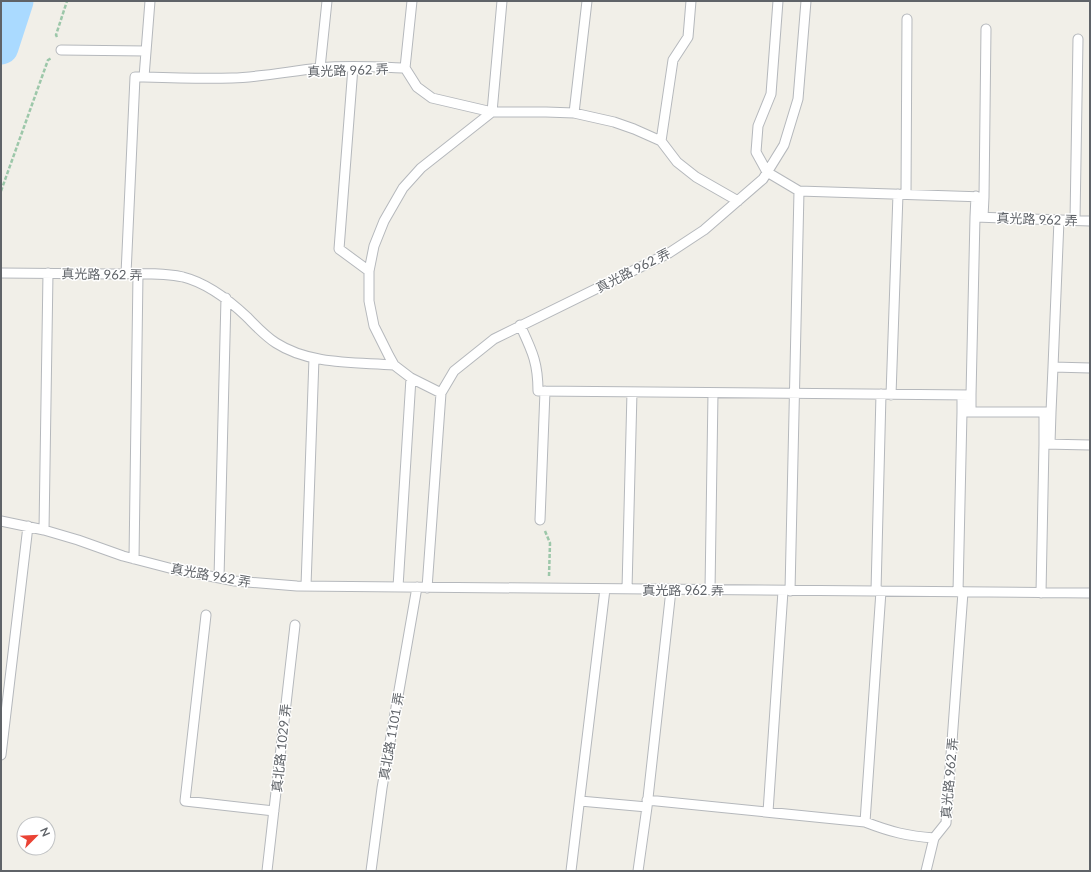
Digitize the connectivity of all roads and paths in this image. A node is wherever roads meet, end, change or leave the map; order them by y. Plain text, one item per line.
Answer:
1 (68, 1) edge
2 (150, 1) edge
3 (327, 1) edge
4 (412, 1) edge
5 (502, 1) edge
6 (587, 1) edge
7 (691, 1) edge
8 (778, 1) edge
9 (806, 1) edge
10 (907, 19) dead end
11 (986, 29) dead end
12 (1078, 39) dead end
13 (61, 50) junction
14 (146, 51) junction
15 (353, 67) junction
16 (320, 68) junction
17 (406, 68) junction
18 (144, 77) junction
19 (492, 112) junction
20 (574, 113) junction
21 (661, 141) junction
22 (767, 172) junction
23 (1, 191) edge
24 (799, 191) junction
25 (902, 194) junction
26 (980, 197) junction
27 (738, 201) junction
28 (979, 217) junction
29 (1059, 220) junction
30 (1075, 220) junction
31 (1090, 221) edge
32 (369, 272) junction
33 (1, 273) edge
34 (48, 273) junction
35 (126, 274) junction
36 (138, 274) junction
37 (226, 298) junction
38 (520, 326) junction
39 (314, 358) junction
40 (394, 365) junction
41 (1053, 367) junction
42 (1090, 368) edge
43 (411, 378) junction
44 (545, 390) junction
45 (632, 392) junction
46 (713, 392) junction
47 (441, 393) junction
48 (794, 394) junction
49 (880, 394) junction
50 (891, 395) junction
51 (966, 395) junction
52 (966, 412) junction
53 (1048, 412) junction
54 (1047, 443) junction
55 (1090, 445) edge
56 (540, 520) joint
57 (1, 521) edge
58 (28, 526) junction
59 (44, 530) junction
60 (134, 558) junction
61 (219, 578) junction
62 (306, 586) junction
63 (398, 587) junction
64 (422, 588) junction
65 (549, 588) junction
66 (605, 589) junction
67 (627, 589) junction
68 (671, 590) junction
69 (710, 590) junction
70 (787, 591) junction
71 (878, 591) junction
72 (960, 592) junction
73 (1040, 593) junction
74 (1090, 593) edge
75 (206, 615) dead end
76 (295, 625) dead end
77 (1, 755) edge
78 (580, 801) junction
79 (647, 804) junction
80 (274, 811) junction
81 (768, 812) junction
82 (866, 822) junction
83 (934, 838) junction
84 (267, 871) edge
85 (370, 871) edge
86 (571, 871) edge
87 (638, 871) edge
88 (926, 871) edge

1 - 13 path
2 - 14 lane
3 - 16 lane
4 - 17 lane
5 - 19 lane
6 - 20 lane
7 - 21 lane
8 - 22 lane
9 - 22 lane, 真光路 962 弄
10 - 25 lane
11 - 26 lane, 真光路 962 弄
12 - 30 lane
13 - 14 lane
13 - 23 path
14 - 18 lane
15 - 16 lane, 真光路 962 弄
15 - 17 lane, 真光路 962 弄
15 - 32 lane
16 - 18 lane, 真光路 962 弄
17 - 19 lane, 真光路 962 弄
18 - 35 lane
19 - 20 lane, 真光路 962 弄
19 - 32 lane
20 - 21 lane, 真光路 962 弄
21 - 27 lane
22 - 24 lane
22 - 27 lane, 真光路 962 弄
24 - 25 lane
24 - 48 lane
25 - 26 lane
25 - 50 lane
26 - 28 lane, 真光路 962 弄
27 - 38 lane, 真光路 962 弄
28 - 29 lane, 真光路 962 弄
28 - 51 lane
29 - 30 lane, 真光路 962 弄
29 - 41 lane
30 - 31 lane, 真光路 962 弄
32 - 40 lane
33 - 34 lane, 真光路 962 弄
34 - 35 lane, 真光路 962 弄
34 - 59 lane
35 - 36 lane, 真光路 962 弄
36 - 37 lane, 真光路 962 弄
36 - 60 lane
37 - 39 lane, 真光路 962 弄
37 - 61 lane
38 - 44 lane
38 - 47 lane, 真光路 962 弄
39 - 40 lane, 真光路 962 弄
39 - 62 lane
40 - 43 lane
41 - 42 lane
41 - 53 lane
43 - 47 lane
43 - 63 lane
44 - 45 lane
44 - 56 lane
45 - 46 lane
45 - 67 lane
46 - 48 lane
46 - 69 lane
47 - 64 lane, 真光路 962 弄
48 - 49 lane
48 - 70 lane
49 - 50 lane
49 - 71 lane
50 - 51 lane
51 - 52 lane
52 - 53 lane
52 - 72 lane
53 - 54 lane
54 - 55 lane
54 - 73 lane
56 - 65 path
57 - 58 lane, 真光路 962 弄
58 - 59 lane, 真光路 962 弄
58 - 77 lane
59 - 60 lane, 真光路 962 弄
60 - 61 lane, 真光路 962 弄
61 - 62 lane, 真光路 962 弄
62 - 63 lane, 真光路 962 弄
63 - 64 lane, 真光路 962 弄
64 - 65 lane, 真光路 962 弄
64 - 85 lane, 真北路 1101 弄
65 - 66 lane, 真光路 962 弄
66 - 67 lane, 真光路 962 弄
66 - 78 lane
67 - 68 lane, 真光路 962 弄
68 - 69 lane, 真光路 962 弄
68 - 79 lane
69 - 70 lane, 真光路 962 弄
70 - 71 lane, 真光路 962 弄
70 - 81 lane
71 - 72 lane, 真光路 962 弄
71 - 82 lane
72 - 73 lane, 真光路 962 弄
72 - 83 lane, 真光路 962 弄
73 - 74 lane, 真光路 962 弄
75 - 80 lane
76 - 80 lane, 真北路 1029 弄
78 - 79 lane
78 - 86 lane
79 - 81 lane
79 - 87 lane
80 - 84 lane, 真北路 1029 弄
81 - 82 lane
82 - 83 lane
83 - 88 lane

